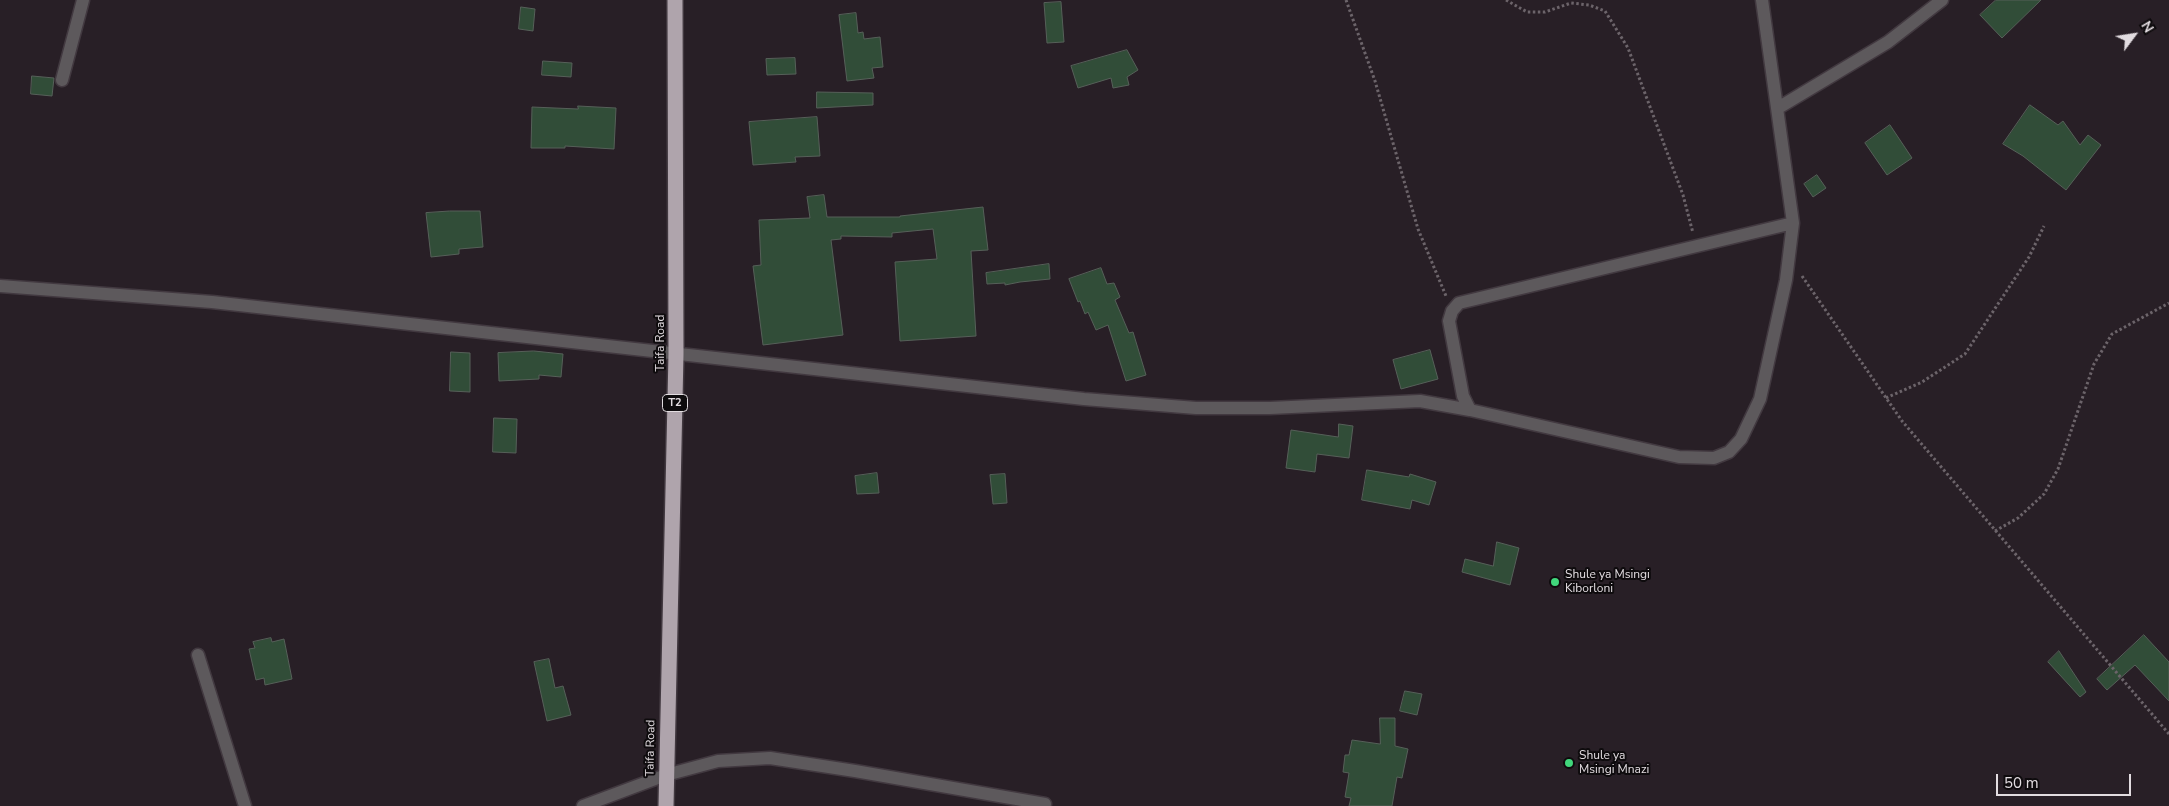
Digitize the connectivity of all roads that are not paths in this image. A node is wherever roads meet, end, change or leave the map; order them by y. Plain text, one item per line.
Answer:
1 (83, 0) edge
2 (675, 0) edge
3 (1762, 0) edge
4 (1942, 0) edge
5 (62, 80) dead end
6 (1778, 108) junction
7 (1793, 222) junction
8 (0, 286) edge
9 (676, 354) junction
10 (1470, 410) junction
11 (198, 655) dead end
12 (666, 775) junction
13 (1045, 804) dead end
14 (245, 806) edge
15 (583, 806) edge
16 (666, 806) edge

1 - 5 street
2 - 9 highway, Taifa Road / T2
3 - 6 street
4 - 6 street
6 - 7 street
7 - 10 street
7 - 10 street
8 - 9 street
9 - 10 street
9 - 12 highway, Taifa Road / T2
11 - 14 street
12 - 13 street
12 - 15 street
12 - 16 highway, Taifa Road / T2

